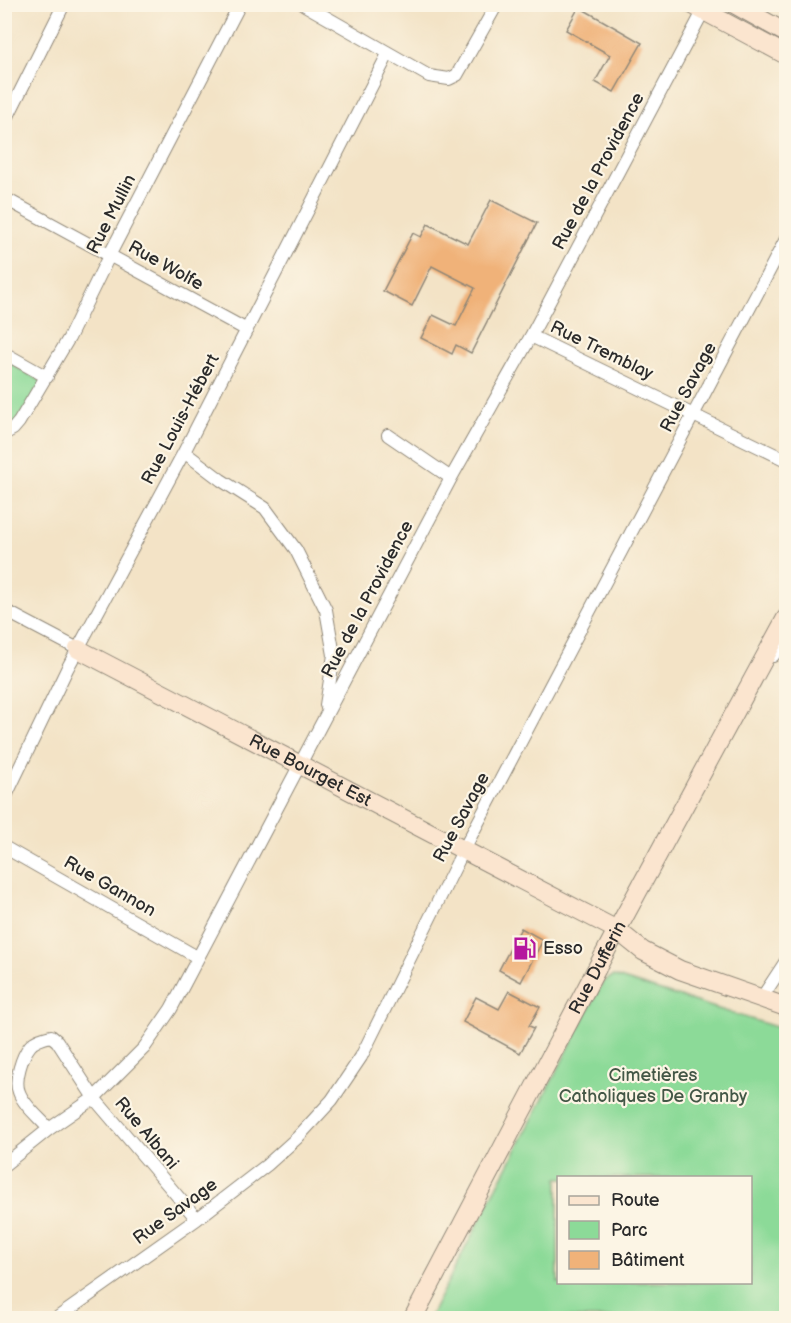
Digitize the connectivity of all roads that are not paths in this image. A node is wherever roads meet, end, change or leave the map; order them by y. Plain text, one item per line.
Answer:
1 (64, 4) edge
2 (240, 4) edge
3 (303, 4) edge
4 (496, 4) edge
5 (734, 4) edge
6 (701, 7) edge
7 (786, 33) edge
8 (388, 54) junction
9 (786, 55) edge
10 (4, 124) edge
11 (4, 198) edge
12 (786, 239) edge
13 (110, 254) junction
14 (247, 330) junction
15 (531, 336) junction
16 (4, 353) edge
17 (47, 377) junction
18 (694, 415) junction
19 (4, 434) edge
20 (388, 435) dead end
21 (184, 452) junction
22 (786, 460) edge
23 (452, 478) junction
24 (4, 610) edge
25 (786, 618) edge
26 (786, 638) edge
27 (78, 649) junction
28 (750, 687) junction
29 (325, 716) junction
30 (299, 766) junction
31 (4, 800) edge
32 (4, 847) edge
33 (463, 851) junction
34 (617, 930) junction
35 (197, 957) junction
36 (786, 961) edge
37 (761, 999) junction
38 (786, 1007) edge
39 (94, 1098) junction
40 (49, 1129) junction
41 (4, 1165) edge
42 (197, 1219) junction
43 (57, 1318) edge
44 (413, 1318) edge

1 - 10 street
2 - 13 street, Rue Mullin
3 - 8 street
4 - 8 street
5 - 7 street
6 - 9 street
6 - 15 street, Rue de la Providence
8 - 14 street, Rue Louis-Hébert
11 - 13 street, Rue Wolfe
12 - 18 street, Rue Savage
13 - 14 street, Rue Wolfe
13 - 17 street, Rue Mullin
14 - 21 street, Rue Louis-Hébert
15 - 18 street, Rue Tremblay
15 - 23 street, Rue de la Providence
16 - 17 street
17 - 19 street, Rue Mullin
18 - 22 street, Rue Tremblay
18 - 33 street, Rue Savage
20 - 23 street
21 - 27 street, Rue Louis-Hébert
21 - 29 street
23 - 29 street, Rue de la Providence
24 - 27 street, Rue Bourget Est
25 - 28 street, Rue Dufferin
26 - 28 street
27 - 30 street, Rue Bourget Est
27 - 31 street, Rue Louis-Hébert
28 - 34 street, Rue Dufferin
29 - 30 street, Rue de la Providence
30 - 33 street, Rue Bourget Est
30 - 35 street, Rue de la Providence
32 - 35 street, Rue Gannon
33 - 34 street, Rue Bourget Est
33 - 42 street, Rue Savage
34 - 37 street, Rue Bourget Est
34 - 44 street, Rue Dufferin
35 - 39 street, Rue de la Providence
36 - 37 street
37 - 38 street, Rue Bourget Est
39 - 40 street, Rue de la Providence
39 - 40 street, Rue Albani
39 - 42 street, Rue Albani
40 - 41 street, Rue de la Providence
42 - 43 street, Rue Savage

